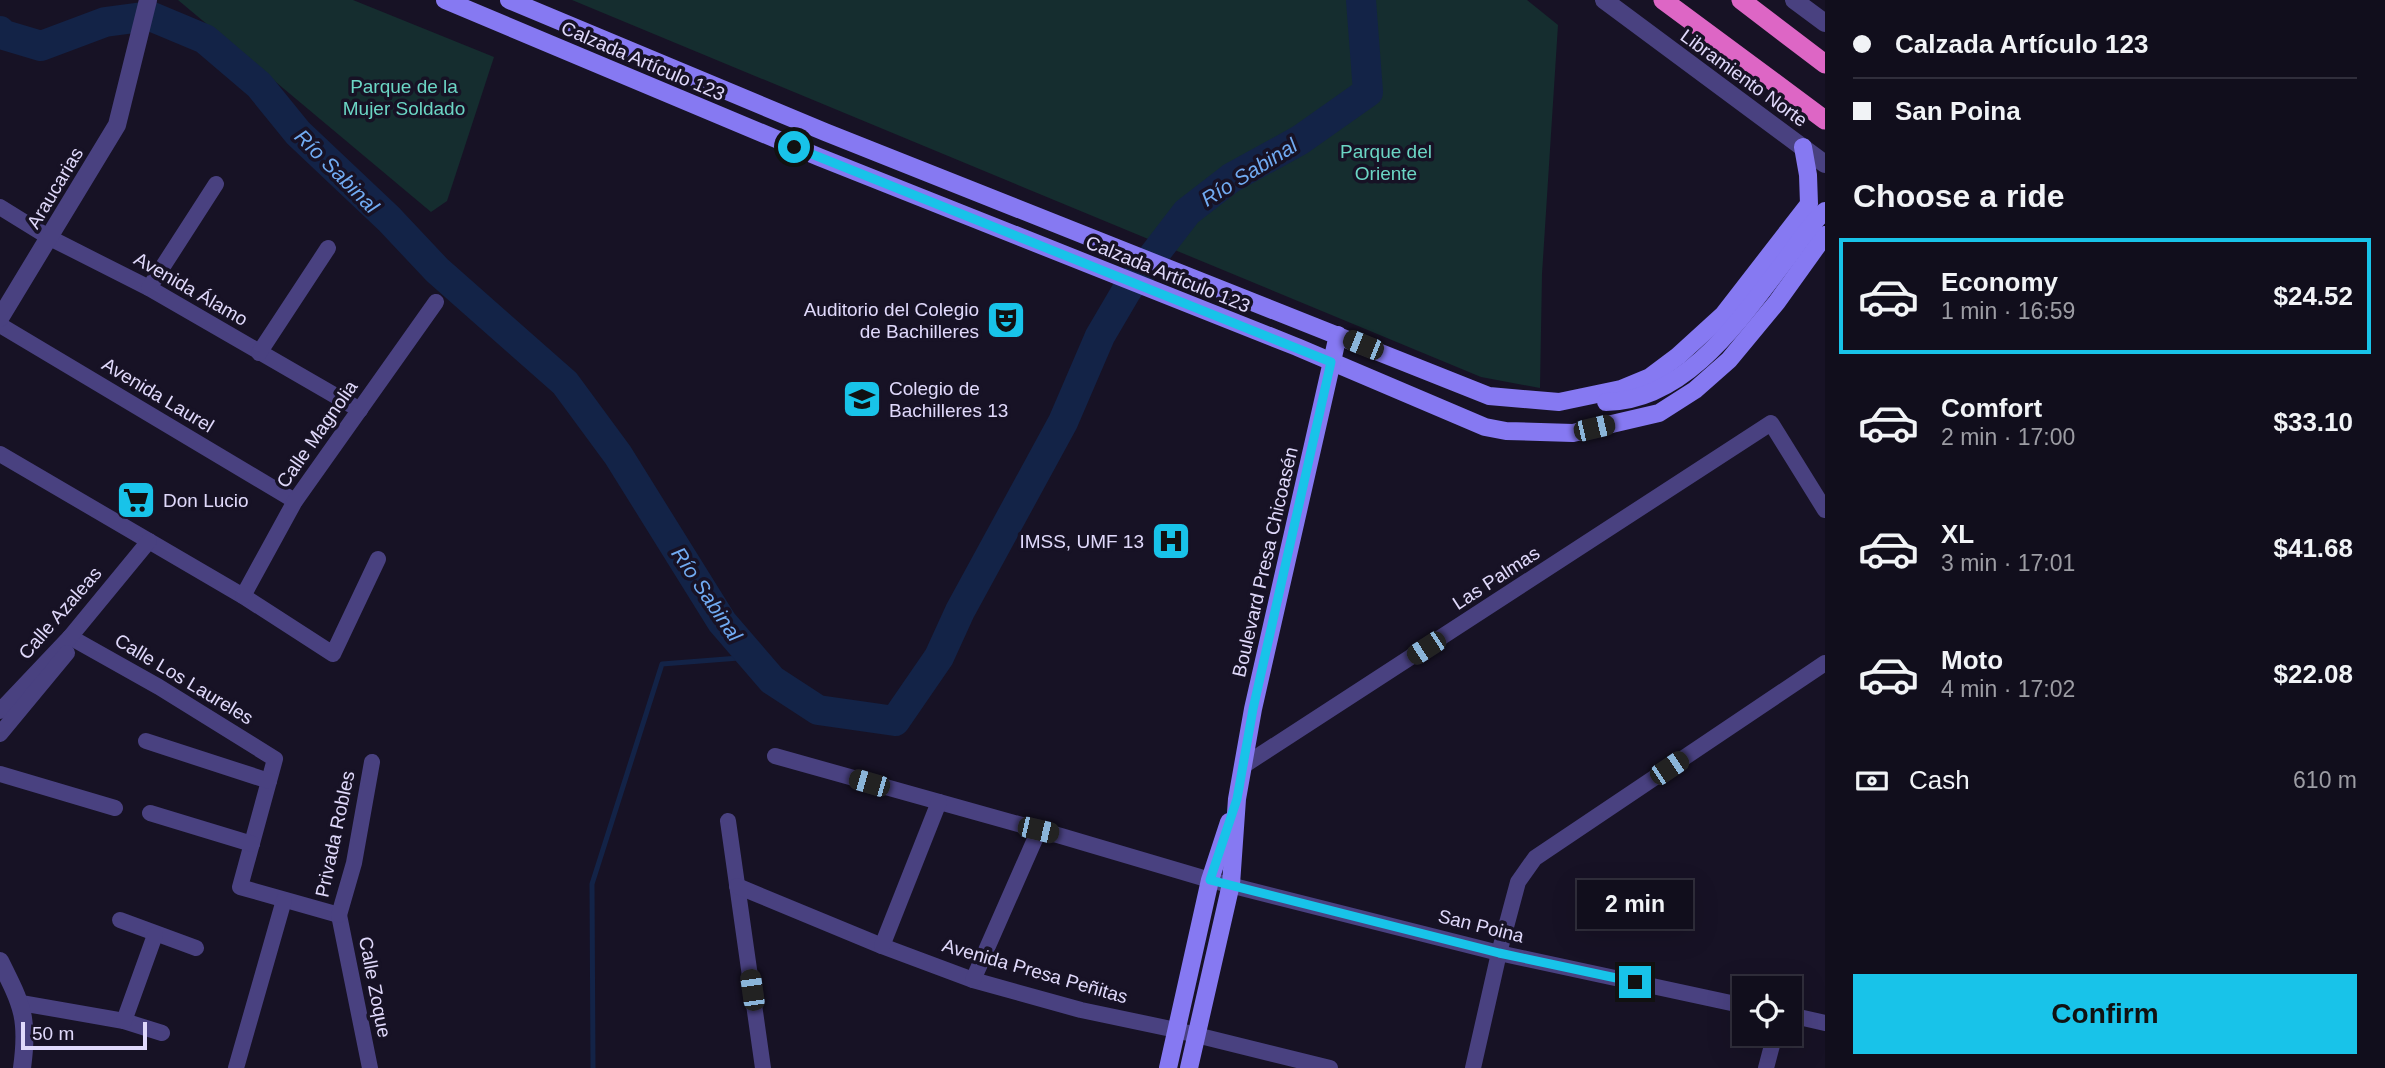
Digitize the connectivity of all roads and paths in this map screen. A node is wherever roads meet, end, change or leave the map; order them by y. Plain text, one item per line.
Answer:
1 (148, 0) edge
2 (445, 0) edge
3 (509, 0) edge
4 (1604, 0) edge
5 (1663, 0) edge
6 (1741, 0) edge
7 (1794, 0) edge
8 (1825, 23) edge
9 (1825, 64) edge
10 (1825, 120) edge
11 (1803, 147) junction
12 (1825, 164) edge
13 (216, 184) dead end
14 (0, 207) edge
15 (1817, 208) edge
16 (1825, 235) edge
17 (50, 238) junction
18 (328, 248) dead end
19 (149, 288) junction
20 (436, 302) dead end
21 (0, 318) edge
22 (0, 325) edge
23 (1338, 335) junction
24 (258, 353) junction
25 (1331, 362) junction
26 (360, 410) junction
27 (0, 454) edge
28 (295, 500) junction
29 (1825, 510) edge
30 (149, 541) junction
31 (378, 559) dead end
32 (243, 596) junction
33 (74, 639) junction
34 (1825, 663) edge
35 (0, 710) edge
36 (0, 734) edge
37 (146, 741) dead end
38 (775, 756) dead end
39 (373, 762) dead end
40 (1243, 766) junction
41 (0, 774) edge
42 (269, 781) junction
43 (1237, 799) junction
44 (939, 802) junction
45 (115, 808) dead end
46 (150, 813) dead end
47 (728, 821) dead end
48 (1038, 830) junction
49 (252, 844) junction
50 (1210, 880) junction
51 (1231, 884) junction
52 (737, 886) junction
53 (284, 900) junction
54 (339, 915) junction
55 (120, 920) dead end
56 (155, 934) junction
57 (882, 946) junction
58 (196, 948) dead end
59 (1499, 953) junction
60 (0, 961) edge
61 (973, 980) junction
62 (21, 1003) junction
63 (1732, 1003) edge
64 (1802, 1018) edge
65 (124, 1021) junction
66 (1825, 1023) edge
67 (1177, 1030) junction
68 (163, 1033) dead end
69 (1197, 1035) junction
70 (1772, 1046) edge
71 (22, 1068) edge
72 (236, 1068) edge
73 (370, 1068) edge
74 (763, 1068) edge
75 (1168, 1068) edge
76 (1189, 1068) edge
77 (1330, 1068) edge
78 (1473, 1068) edge
79 (1766, 1068) edge

1 - 17 street, Araucarias
2 - 25 main road, Calzada Artículo 123
3 - 23 main road, Calzada Artículo 123
4 - 11 street, Libramiento Norte
5 - 10 highway
6 - 9 highway
7 - 8 street
11 - 12 street, Libramiento Norte
11 - 15 main road
13 - 19 street
14 - 17 street, Avenida Álamo
15 - 23 main road, Calzada Artículo 123
16 - 25 main road, Calzada Artículo 123
17 - 19 street, Avenida Álamo
17 - 21 street, Araucarias
18 - 24 street
19 - 24 street, Avenida Álamo
20 - 26 street, Calle Magnolia
22 - 28 street, Avenida Laurel
23 - 25 main road, Boulevard Presa Chicoasén
24 - 26 street, Avenida Álamo
25 - 40 main road, Boulevard Presa Chicoasén
26 - 28 street, Calle Magnolia
27 - 30 street
28 - 32 street, Calle Magnolia
29 - 40 street, Las Palmas
30 - 32 street
30 - 33 street, Calle Azaleas
31 - 32 street
33 - 35 street, Calle Azaleas
33 - 36 street
33 - 42 street, Calle Los Laureles
34 - 59 street
37 - 42 street
38 - 44 street, San Poina
39 - 54 street, Privada Robles
40 - 43 main road, Boulevard Presa Chicoasén
41 - 45 street
42 - 49 street
43 - 50 main road, Boulevard Presa Chicoasén
43 - 51 main road, Boulevard Presa Chicoasén
44 - 48 street, San Poina
44 - 57 street
46 - 49 street
47 - 52 street
48 - 50 street, San Poina
48 - 61 street
49 - 53 street
50 - 51 street, San Poina
50 - 67 main road, Boulevard Presa Chicoasén
51 - 59 street, San Poina
51 - 69 main road, Boulevard Presa Chicoasén
52 - 57 street, Avenida Presa Peñitas
52 - 74 street
53 - 54 street
53 - 72 street
54 - 73 street, Calle Zoque
55 - 56 street
56 - 58 street
56 - 65 street
57 - 61 street, Avenida Presa Peñitas
59 - 63 street, San Poina
59 - 78 street
60 - 62 street
61 - 67 street, Avenida Presa Peñitas
62 - 65 street
62 - 71 street
64 - 66 street
65 - 68 street
67 - 69 street, Avenida Presa Peñitas
67 - 75 main road, Boulevard Presa Chicoasén
69 - 76 main road, Boulevard Presa Chicoasén
69 - 77 street, Avenida Presa Peñitas
70 - 79 street

